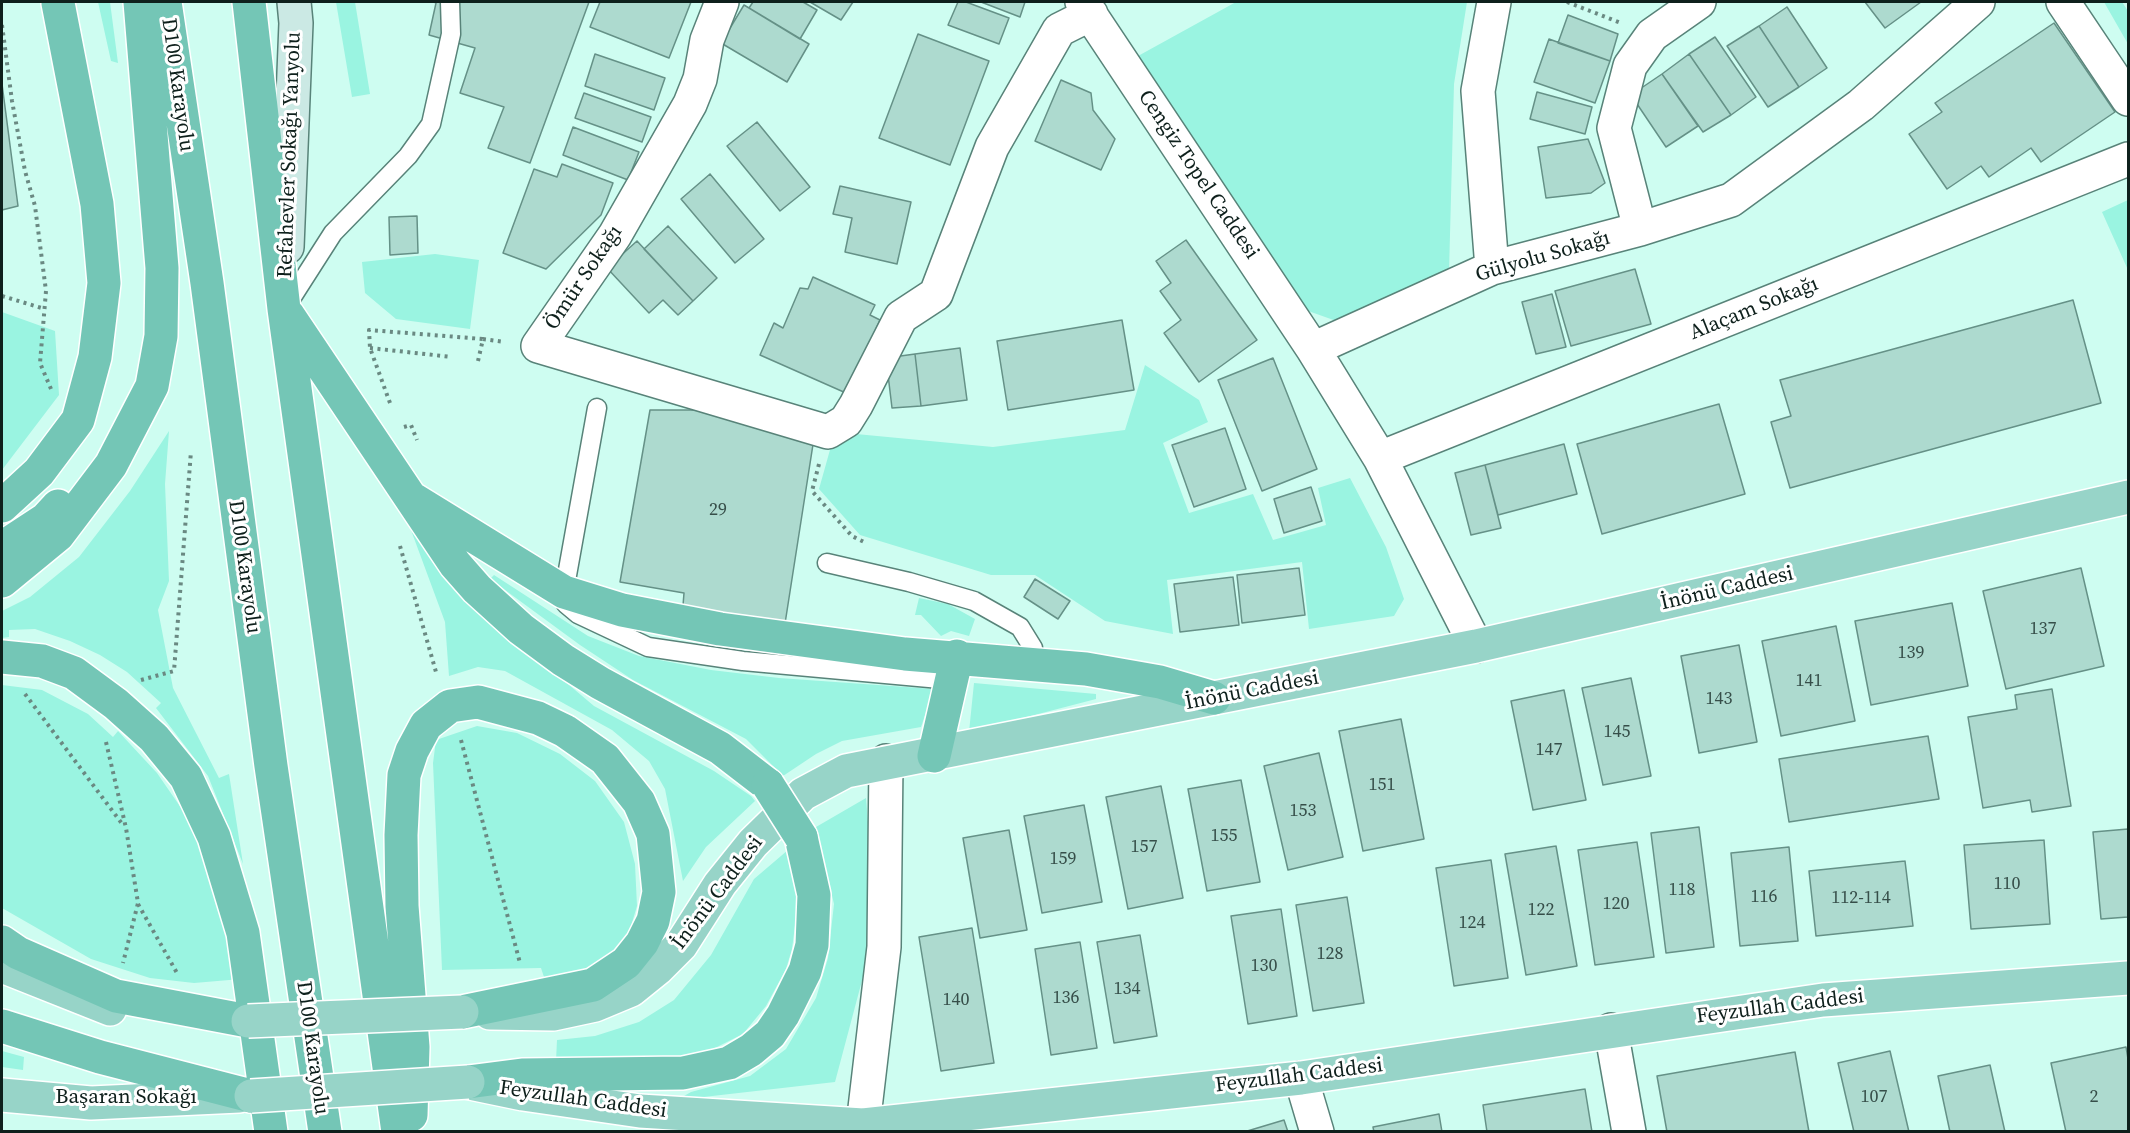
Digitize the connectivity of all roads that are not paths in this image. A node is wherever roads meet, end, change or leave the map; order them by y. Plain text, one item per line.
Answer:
1 (56, 2) edge
2 (140, 2) edge
3 (165, 2) edge
4 (249, 2) edge
5 (294, 2) edge
6 (450, 2) edge
7 (722, 2) edge
8 (1494, 2) edge
9 (1699, 2) edge
10 (1978, 2) edge
11 (2063, 2) edge
12 (1086, 8) edge
13 (2128, 99) edge
14 (2128, 159) edge
15 (1640, 229) junction
16 (162, 268) junction
17 (1492, 268) junction
18 (284, 309) junction
19 (1313, 349) junction
20 (597, 408) dead end
21 (1380, 458) junction
22 (2128, 497) edge
23 (413, 498) junction
24 (2, 506) edge
25 (2, 548) edge
26 (827, 563) dead end
27 (2, 580) edge
28 (564, 592) junction
29 (1476, 646) junction
30 (2, 657) edge
31 (1034, 664) junction
32 (954, 668) junction
33 (1214, 698) junction
34 (934, 756) junction
35 (886, 761) junction
36 (2, 942) edge
37 (2, 966) edge
38 (2128, 978) edge
39 (462, 1012) junction
40 (248, 1021) junction
41 (2, 1026) edge
42 (1611, 1030) junction
43 (1301, 1078) junction
44 (468, 1082) junction
45 (2, 1095) edge
46 (251, 1096) junction
47 (644, 1121) edge
48 (865, 1128) edge
49 (271, 1131) edge
50 (325, 1131) edge
51 (398, 1131) edge
52 (411, 1131) edge
53 (1317, 1131) edge
54 (1629, 1131) edge

1 - 24 highway
2 - 16 highway
3 - 50 highway, D100 Karayolu
4 - 18 highway
5 - 18 main road, Refahevler Sokağı Yanyolu
6 - 18 lane
7 - 12 street, Ömür Sokağı
8 - 17 street
9 - 15 street
10 - 15 street, Gülyolu Sokağı
11 - 13 street
12 - 19 street, Cengiz Topel Caddesi
14 - 21 street, Alaçam Sokağı
15 - 17 street, Gülyolu Sokağı
16 - 25 highway
16 - 27 highway
17 - 19 street, Gülyolu Sokağı
18 - 23 highway
18 - 51 highway
19 - 21 street
20 - 28 lane
21 - 29 street
22 - 29 main road, İnönü Caddesi
23 - 28 highway
23 - 44 highway, bridge
26 - 31 lane
28 - 32 highway
29 - 33 main road, İnönü Caddesi
30 - 49 highway
31 - 32 highway
31 - 33 highway
32 - 34 highway
33 - 34 main road, İnönü Caddesi
34 - 35 main road, İnönü Caddesi
35 - 39 main road, İnönü Caddesi
35 - 48 street
36 - 40 highway
37 - 40 main road, İnönü Caddesi
38 - 42 main road, Feyzullah Caddesi
39 - 40 main road, İnönü Caddesi, bridge
39 - 52 highway
41 - 46 highway
42 - 43 main road, Feyzullah Caddesi
42 - 54 street
43 - 48 main road, Feyzullah Caddesi
43 - 53 street
44 - 46 main road, Feyzullah Caddesi, bridge
44 - 47 main road, Feyzullah Caddesi
45 - 46 main road, Başaran Sokağı
47 - 48 main road, Feyzullah Caddesi

